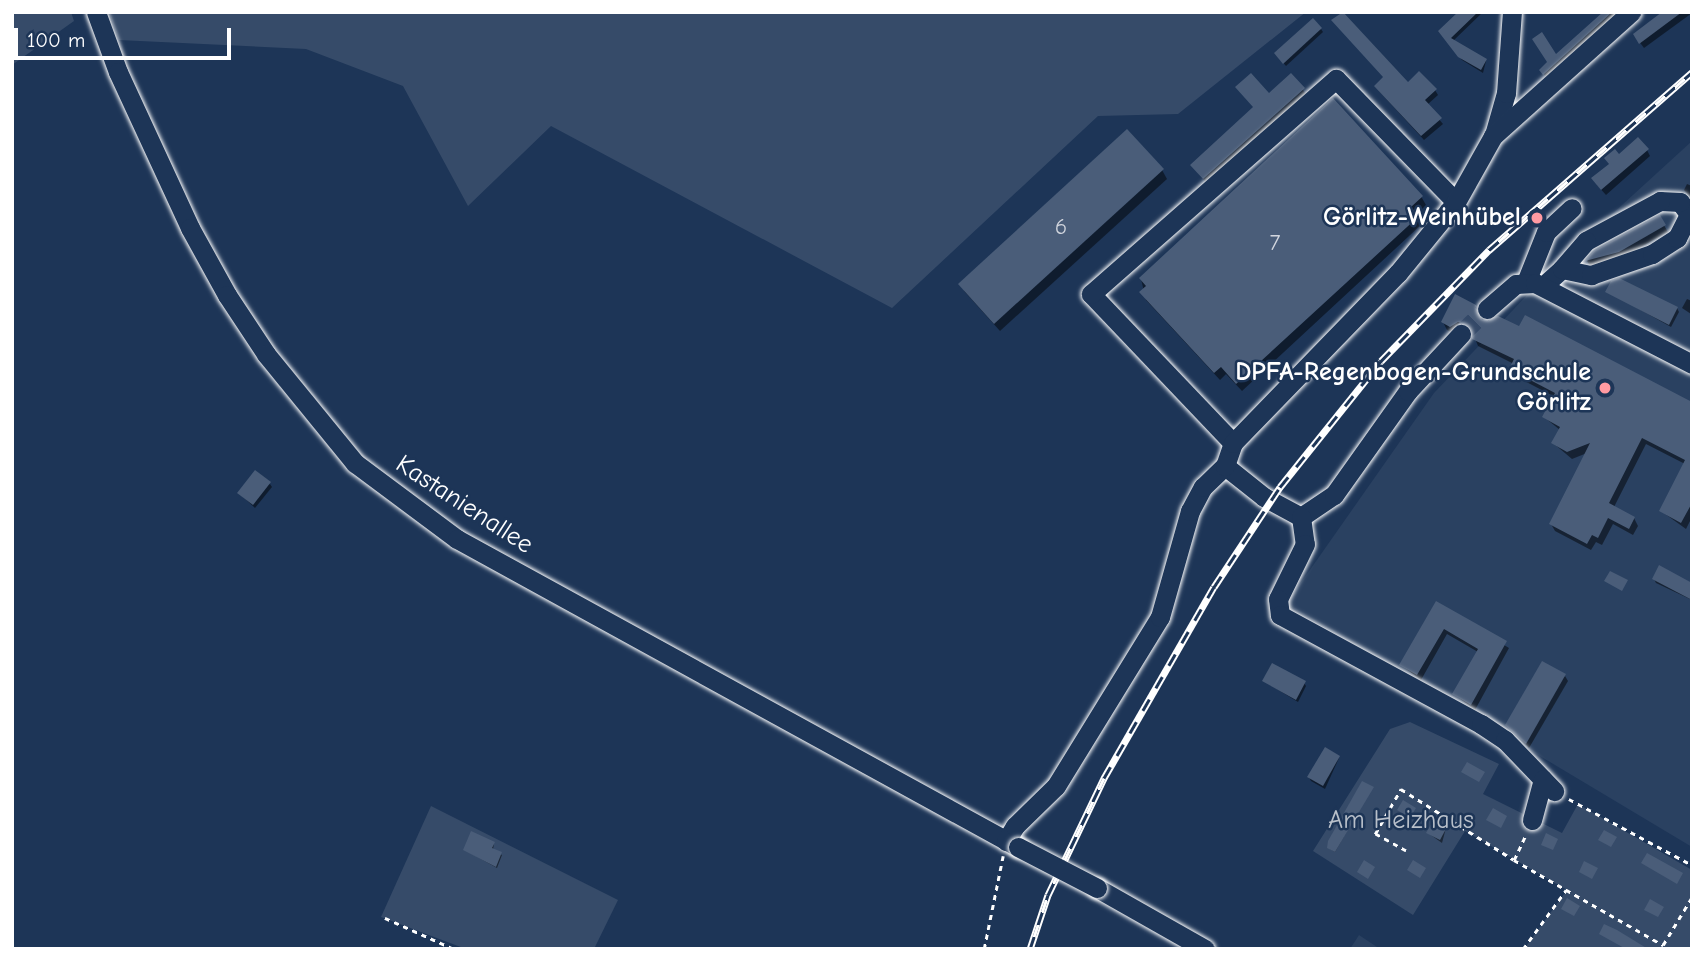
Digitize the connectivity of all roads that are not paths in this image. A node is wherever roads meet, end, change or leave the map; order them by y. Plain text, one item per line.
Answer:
1 (96, 12) edge
2 (1512, 12) edge
3 (1631, 12) edge
4 (1508, 74) junction
5 (1539, 93) junction
6 (1493, 136) junction
7 (1456, 202) junction
8 (1573, 208) dead end
9 (1562, 269) junction
10 (1535, 284) junction
11 (1487, 309) tunnel mouth
12 (1461, 334) tunnel mouth
13 (1692, 364) edge
14 (1233, 443) junction
15 (1225, 466) junction
16 (1301, 517) junction
17 (1532, 820) road end
18 (1012, 844) junction
19 (1205, 949) edge

1 - 18 street, Kastanienallee
2 - 4 street
3 - 5 street
4 - 5 street
4 - 6 street
5 - 6 street
6 - 7 street
7 - 14 street
7 - 14 street
8 - 10 street
9 - 9 street
9 - 10 street
10 - 11 street
10 - 13 street
12 - 16 street
14 - 15 street
15 - 16 street
15 - 18 street
16 - 17 street
18 - 19 street, Kastanienallee, bridge

